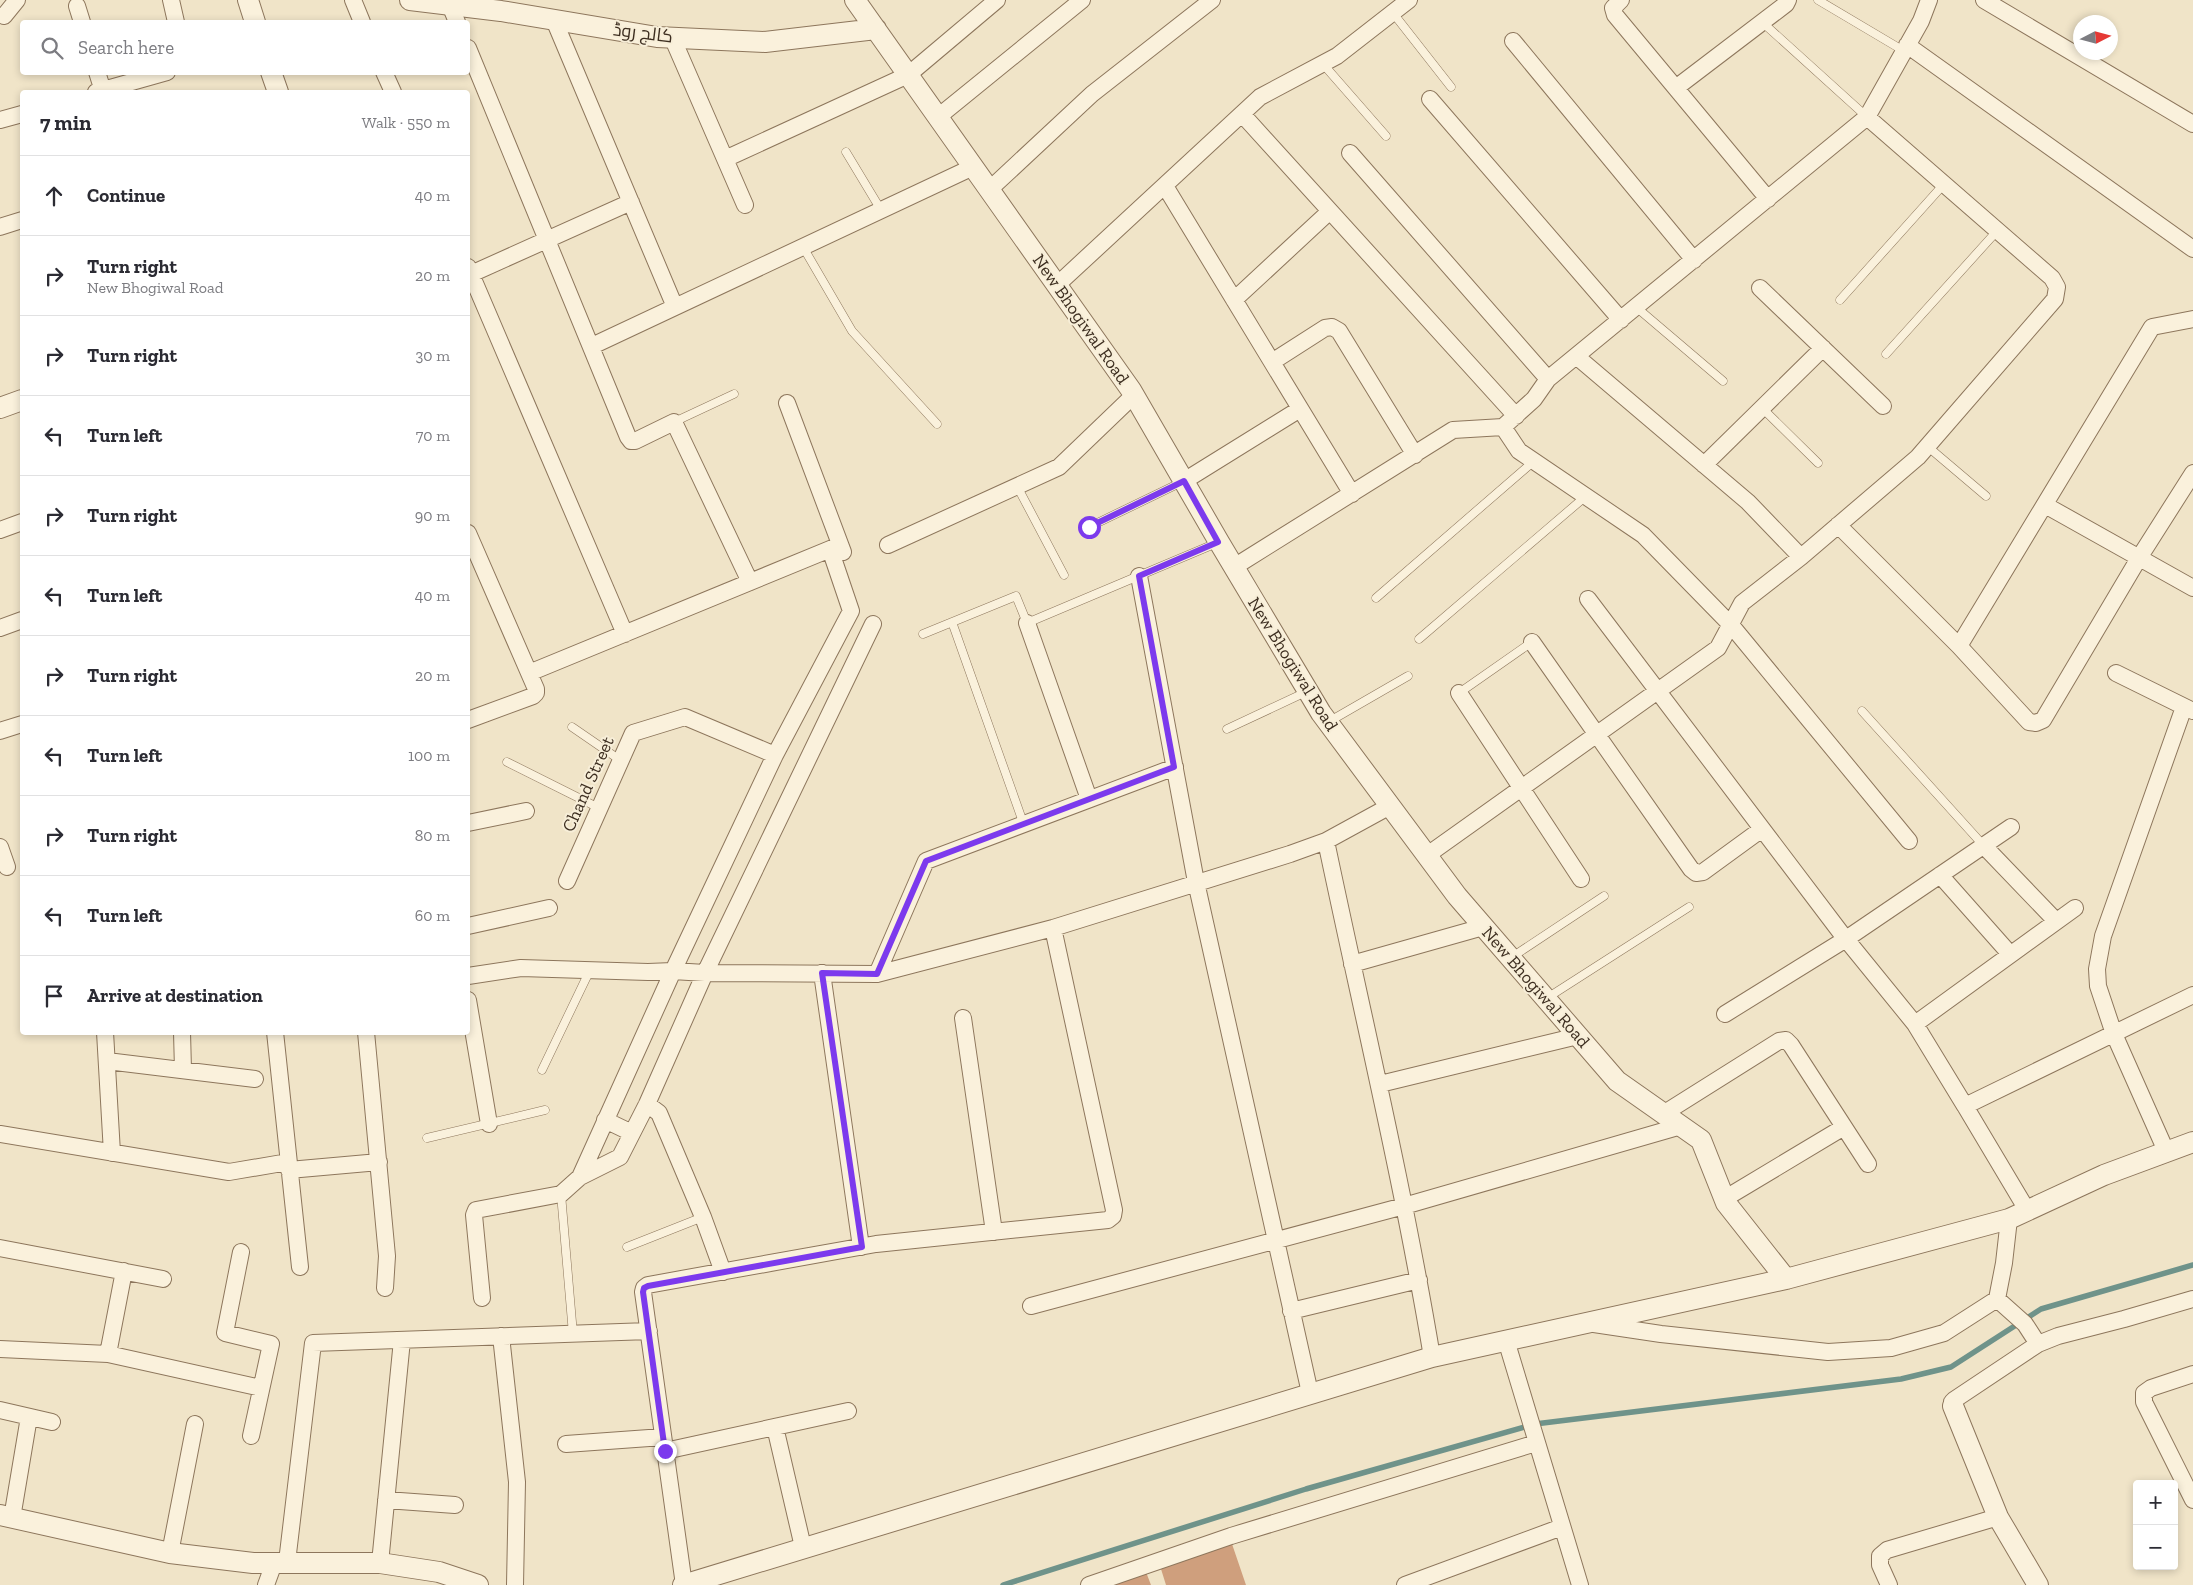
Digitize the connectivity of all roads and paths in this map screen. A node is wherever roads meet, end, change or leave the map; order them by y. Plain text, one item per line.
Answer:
1 (17, 0) edge
2 (170, 0) edge
3 (248, 0) edge
4 (353, 0) edge
5 (416, 0) edge
6 (855, 0) edge
7 (997, 0) edge
8 (1082, 0) edge
9 (1212, 0) edge
10 (1409, 0) edge
11 (1621, 0) edge
12 (1788, 0) edge
13 (1818, 0) edge
14 (1929, 0) edge
15 (1984, 0) edge
16 (77, 6) dead end
17 (1393, 13) junction
18 (453, 14) edge
19 (4, 16) dead end
20 (81, 20) edge
21 (175, 20) edge
22 (254, 20) edge
23 (361, 20) edge
24 (554, 20) junction
25 (1762, 22) junction
26 (876, 29) junction
27 (672, 37) junction
28 (1513, 41) dead end
29 (1906, 48) junction
30 (470, 53) edge
31 (1323, 64) junction
32 (97, 75) edge
33 (157, 75) edge
34 (272, 75) edge
35 (385, 75) edge
36 (908, 75) junction
37 (1451, 87) dead end
38 (1676, 87) junction
39 (100, 90) edge
40 (107, 90) edge
41 (277, 90) edge
42 (392, 90) edge
43 (1430, 99) dead end
44 (1242, 114) junction
45 (20, 115) edge
46 (938, 117) junction
47 (1867, 117) junction
48 (0, 120) edge
49 (2193, 124) edge
50 (1386, 136) dead end
51 (846, 152) dead end
52 (1350, 153) dead end
53 (725, 159) junction
54 (973, 167) junction
55 (1944, 184) junction
56 (1165, 186) junction
57 (989, 190) junction
58 (1768, 199) junction
59 (631, 202) junction
60 (745, 206) dead end
61 (881, 210) junction
62 (1330, 211) junction
63 (20, 221) edge
64 (0, 227) edge
65 (1997, 231) junction
66 (547, 240) junction
67 (803, 247) junction
68 (2193, 249) edge
69 (1694, 260) junction
70 (470, 270) edge
71 (470, 272) edge
72 (1057, 286) junction
73 (1760, 288) dead end
74 (1234, 300) junction
75 (1840, 300) dead end
76 (675, 307) junction
77 (1636, 307) junction
78 (2193, 319) edge
79 (1621, 320) junction
80 (592, 346) junction
81 (1823, 348) junction
82 (1886, 354) dead end
83 (1576, 356) junction
84 (1272, 362) junction
85 (1548, 380) junction
86 (1723, 382) dead end
87 (734, 394) dead end
88 (1134, 395) junction
89 (20, 401) edge
90 (787, 403) dead end
91 (1883, 406) dead end
92 (0, 408) edge
93 (1300, 408) junction
94 (1762, 408) junction
95 (1516, 416) junction
96 (674, 422) junction
97 (937, 424) dead end
98 (1503, 427) junction
99 (1927, 446) junction
100 (1415, 455) junction
101 (1534, 461) junction
102 (1818, 463) dead end
103 (1704, 465) junction
104 (2193, 473) edge
105 (1184, 481) junction
106 (1017, 486) junction
107 (1352, 494) junction
108 (1586, 496) junction
109 (1986, 496) dead end
110 (2044, 505) junction
111 (20, 523) edge
112 (1838, 525) junction
113 (1089, 527) dead end
114 (0, 530) edge
115 (470, 538) edge
116 (1218, 542) junction
117 (888, 545) dead end
118 (838, 549) junction
119 (1801, 557) junction
120 (2139, 558) junction
121 (1234, 567) junction
122 (1064, 575) dead end
123 (1139, 576) junction
124 (750, 582) junction
125 (2193, 588) edge
126 (1376, 598) dead end
127 (1588, 599) dead end
128 (20, 621) edge
129 (952, 622) junction
130 (1027, 623) junction
131 (873, 624) dead end
132 (1731, 625) junction
133 (0, 628) edge
134 (625, 634) junction
135 (923, 634) dead end
136 (1418, 639) dead end
137 (1532, 642) joint
138 (1959, 646) junction
139 (529, 673) junction
140 (2116, 673) dead end
141 (1408, 676) dead end
142 (1659, 690) junction
143 (1308, 691) junction
144 (1460, 693) joint
145 (2188, 709) edge
146 (1862, 711) dead end
147 (470, 719) edge
148 (1328, 722) junction
149 (20, 725) edge
150 (572, 727) dead end
151 (1227, 729) dead end
152 (0, 731) edge
153 (1597, 734) junction
154 (775, 755) junction
155 (620, 760) junction
156 (507, 762) dead end
157 (1174, 767) junction
158 (1523, 787) junction
159 (1089, 799) junction
160 (1390, 806) junction
161 (599, 808) junction
162 (526, 811) dead end
163 (470, 823) edge
164 (1024, 824) junction
165 (2011, 827) dead end
166 (1762, 829) junction
167 (1326, 841) junction
168 (1909, 841) dead end
169 (1984, 846) junction
170 (0, 847) edge
171 (1426, 856) junction
172 (7, 867) dead end
173 (1940, 876) junction
174 (1581, 879) dead end
175 (567, 882) dead end
176 (1196, 882) junction
177 (1604, 896) dead end
178 (1689, 907) dead end
179 (549, 908) dead end
180 (2075, 908) dead end
181 (2056, 921) junction
182 (470, 926) edge
183 (1484, 927) junction
184 (1053, 928) junction
185 (1846, 939) junction
186 (2010, 954) junction
187 (1510, 958) junction
188 (1352, 964) junction
189 (590, 970) junction
190 (673, 971) junction
191 (705, 973) junction
192 (822, 973) junction
193 (877, 974) junction
194 (470, 976) edge
195 (2193, 995) edge
196 (1546, 999) junction
197 (470, 1012) edge
198 (1725, 1014) dead end
199 (962, 1018) dead end
200 (1915, 1024) junction
201 (2114, 1034) junction
202 (105, 1035) edge
203 (182, 1035) edge
204 (275, 1035) edge
205 (366, 1035) edge
206 (1578, 1036) junction
207 (107, 1061) junction
208 (182, 1070) junction
209 (542, 1070) dead end
210 (255, 1079) dead end
211 (1380, 1084) junction
212 (647, 1104) junction
213 (1965, 1106) junction
214 (545, 1110) dead end
215 (1663, 1114) junction
216 (605, 1120) junction
217 (489, 1124) junction
218 (1681, 1126) junction
219 (1844, 1127) junction
220 (632, 1132) junction
221 (0, 1134) edge
222 (427, 1138) dead end
223 (2193, 1142) edge
224 (2166, 1151) junction
225 (112, 1153) junction
226 (378, 1162) junction
227 (1868, 1164) dead end
228 (288, 1166) junction
229 (580, 1177) junction
230 (561, 1194) junction
231 (1724, 1199) junction
232 (1404, 1206) junction
233 (2027, 1210) junction
234 (703, 1218) junction
235 (2009, 1219) junction
236 (994, 1232) junction
237 (1277, 1241) junction
238 (862, 1247) junction
239 (0, 1248) edge
240 (627, 1248) dead end
241 (241, 1252) dead end
242 (300, 1267) dead end
243 (124, 1271) junction
244 (722, 1272) junction
245 (163, 1279) dead end
246 (1786, 1279) junction
247 (1419, 1280) junction
248 (385, 1288) dead end
249 (482, 1298) dead end
250 (1997, 1299) junction
251 (2193, 1299) edge
252 (1031, 1306) dead end
253 (1291, 1311) junction
254 (1590, 1323) junction
255 (649, 1331) junction
256 (574, 1334) junction
257 (501, 1336) junction
258 (402, 1340) junction
259 (1506, 1340) junction
260 (2038, 1344) junction
261 (0, 1348) edge
262 (108, 1354) junction
263 (1432, 1357) junction
264 (2193, 1374) edge
265 (261, 1388) junction
266 (1310, 1393) junction
267 (1953, 1406) joint
268 (0, 1410) edge
269 (848, 1411) dead end
270 (29, 1417) junction
271 (52, 1422) dead end
272 (195, 1424) dead end
273 (775, 1427) junction
274 (251, 1436) dead end
275 (1536, 1439) junction
276 (566, 1444) dead end
277 (664, 1444) junction
278 (386, 1500) junction
279 (2193, 1500) edge
280 (455, 1505) dead end
281 (6, 1517) edge
282 (1998, 1518) junction
283 (1562, 1527) junction
284 (803, 1547) junction
285 (170, 1553) junction
286 (281, 1563) junction
287 (380, 1563) junction
288 (266, 1585) edge
289 (478, 1585) edge
290 (515, 1585) edge
291 (684, 1585) edge
292 (1089, 1585) edge
293 (1405, 1585) edge
294 (1580, 1585) edge
295 (1889, 1585) edge
296 (2038, 1585) edge

1 - 19 street
2 - 21 street
3 - 22 street
4 - 23 street
5 - 18 street, کالج روڈ
6 - 26 street, New Bhogiwal Road
7 - 36 street
8 - 46 street
9 - 57 street
10 - 17 street
11 - 38 street
12 - 25 street
13 - 29 lane
14 - 29 street
15 - 49 street
16 - 20 street
17 - 31 street
17 - 37 lane
18 - 24 street, کالج روڈ
24 - 27 street, کالج روڈ
24 - 59 street
25 - 38 street
25 - 47 lane
26 - 27 street, کالج روڈ
26 - 36 street, New Bhogiwal Road
27 - 53 street
28 - 69 street
29 - 47 street
29 - 68 street
30 - 66 street
31 - 44 street
31 - 50 lane
32 - 39 street
33 - 40 street
34 - 41 street
35 - 42 street
36 - 46 street, New Bhogiwal Road
36 - 53 street
38 - 58 street
43 - 79 street
44 - 56 street
44 - 62 street
45 - 48 street
46 - 54 street, New Bhogiwal Road
47 - 55 street
47 - 58 street
51 - 61 lane
52 - 85 street
53 - 60 street
54 - 57 street, New Bhogiwal Road
54 - 61 street
55 - 65 street
55 - 75 lane
56 - 72 street
56 - 74 street
57 - 72 street, New Bhogiwal Road
58 - 69 street
59 - 66 street
59 - 76 street
61 - 67 street
62 - 74 street
62 - 95 street
63 - 64 street
65 - 82 lane
65 - 99 street
66 - 70 street
66 - 80 street
67 - 76 street
67 - 97 lane
69 - 77 street
71 - 134 street
72 - 88 street, New Bhogiwal Road
73 - 81 street
74 - 84 street
76 - 80 street
77 - 79 street
77 - 86 lane
78 - 110 street
79 - 83 street
80 - 96 street
81 - 91 street
81 - 94 street
83 - 85 street
83 - 103 street
84 - 93 street
84 - 100 street
85 - 95 street
87 - 96 lane
88 - 105 street, New Bhogiwal Road
88 - 106 street
89 - 92 street
90 - 118 street
93 - 105 street
93 - 107 street
94 - 102 lane
94 - 103 street
95 - 98 street
96 - 124 street
98 - 100 street
98 - 101 street
99 - 109 lane
99 - 112 street
100 - 107 street
101 - 108 street
101 - 126 lane
103 - 119 street
104 - 120 street
105 - 113 lane
105 - 116 street, New Bhogiwal Road
106 - 117 street
106 - 122 lane
107 - 121 street
108 - 132 street
108 - 136 lane
110 - 120 street
110 - 138 street
111 - 114 street
112 - 119 street
112 - 138 street
115 - 139 street
116 - 121 street, New Bhogiwal Road
116 - 123 lane
118 - 124 street
118 - 154 street
119 - 132 street
120 - 125 street
120 - 138 street
121 - 143 street, New Bhogiwal Road
123 - 130 lane
123 - 157 street
124 - 134 street
127 - 142 street
128 - 133 street
129 - 130 lane
129 - 135 lane
129 - 164 lane
130 - 159 street
131 - 191 street
132 - 142 street
132 - 168 street
134 - 139 street
137 - 144 lane
137 - 153 street
139 - 147 street
140 - 145 street
141 - 148 lane
142 - 153 street
142 - 166 street
143 - 148 street, New Bhogiwal Road
143 - 151 lane
144 - 158 street
145 - 201 street
146 - 169 lane
148 - 160 street, New Bhogiwal Road
149 - 152 street
150 - 155 lane
153 - 158 street
153 - 166 street
154 - 155 street, Chand Street
154 - 190 street
155 - 161 street, Chand Street
156 - 161 lane
157 - 159 street
157 - 176 street
158 - 171 street
158 - 174 street
159 - 164 street
160 - 167 street
160 - 171 street, New Bhogiwal Road
161 - 175 street, Chand Street
162 - 163 street
164 - 193 street
165 - 169 street
166 - 185 street
167 - 176 street
167 - 188 street
169 - 173 street
169 - 181 street
170 - 172 street
171 - 183 street, New Bhogiwal Road
173 - 185 street
173 - 186 street
176 - 184 street
176 - 237 street
177 - 187 lane
178 - 196 lane
179 - 182 street
180 - 181 street
181 - 186 street
183 - 187 street, New Bhogiwal Road
183 - 188 street
184 - 193 street
184 - 236 street
185 - 198 street
185 - 200 street
186 - 200 street
187 - 196 street, New Bhogiwal Road
188 - 211 street
189 - 190 street
189 - 194 street
189 - 209 lane
190 - 191 street
190 - 216 street
191 - 192 street
191 - 212 street
192 - 193 street
192 - 238 street
195 - 201 street
196 - 206 street, New Bhogiwal Road
197 - 217 street
199 - 236 street
200 - 213 street
201 - 213 street
201 - 224 street
202 - 207 street
203 - 208 street
204 - 228 street
205 - 226 street
206 - 211 street
206 - 215 street, New Bhogiwal Road
207 - 208 street
207 - 225 street
208 - 210 street
211 - 232 street
212 - 220 street
212 - 234 street
213 - 233 street
214 - 217 lane
215 - 218 street, New Bhogiwal Road
215 - 219 street
216 - 220 street
216 - 229 street
217 - 222 lane
218 - 231 street, New Bhogiwal Road
218 - 232 street
219 - 227 street
219 - 231 street
220 - 229 street
221 - 225 street
223 - 224 street
224 - 233 street
225 - 228 street
226 - 228 street
226 - 248 street
228 - 242 street
229 - 230 street
230 - 249 street
230 - 256 lane
231 - 246 street, New Bhogiwal Road
232 - 237 street
232 - 247 street
233 - 235 street
234 - 240 lane
234 - 244 street
235 - 246 street
235 - 250 street
236 - 238 street
237 - 252 street
237 - 253 street
238 - 244 street
239 - 243 street
241 - 265 street
243 - 245 street
243 - 262 street
244 - 255 street
246 - 254 street
247 - 253 street
247 - 263 street
250 - 254 street
250 - 260 street
251 - 260 street
253 - 266 street
254 - 259 street
255 - 256 street
255 - 277 street
256 - 257 street
257 - 258 street
257 - 290 street
258 - 278 street
258 - 286 street
259 - 263 street
259 - 275 street
260 - 267 street
261 - 262 street
262 - 265 street
263 - 266 street
264 - 279 street
265 - 274 street
266 - 284 street
267 - 282 street
268 - 270 street
269 - 273 street
270 - 271 street
270 - 281 street
272 - 285 street
273 - 277 street
273 - 284 street
275 - 283 street
275 - 292 street
276 - 277 street
277 - 291 street
278 - 280 street
278 - 287 street
281 - 285 street
282 - 295 street
282 - 296 street
283 - 293 street
283 - 294 street
284 - 291 street
285 - 286 street
286 - 287 street
286 - 288 street
287 - 289 street

